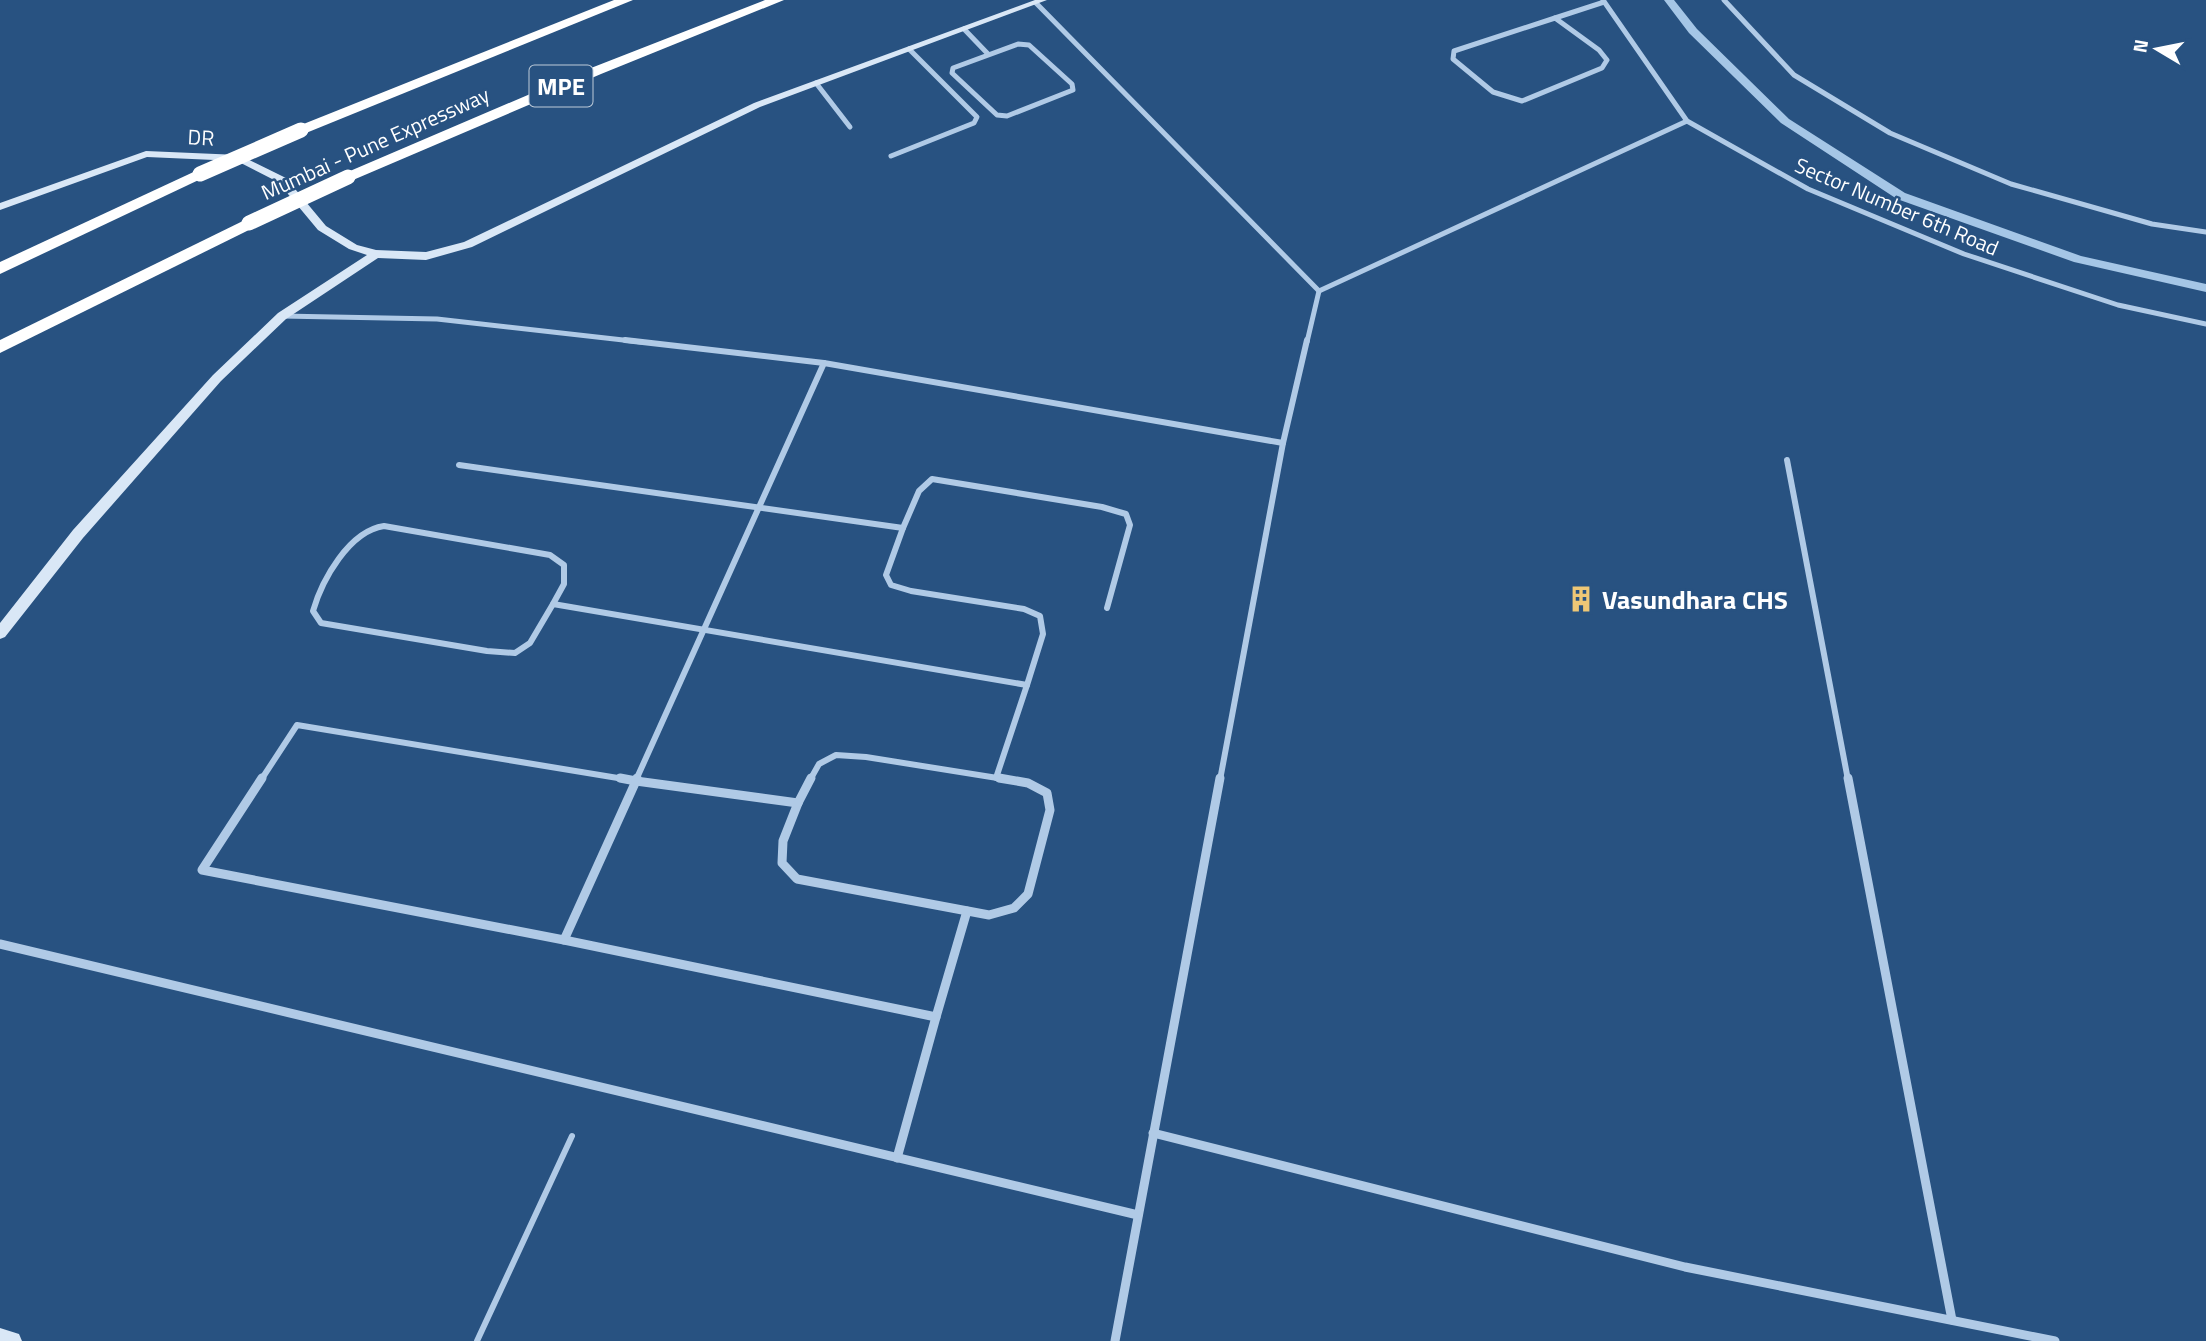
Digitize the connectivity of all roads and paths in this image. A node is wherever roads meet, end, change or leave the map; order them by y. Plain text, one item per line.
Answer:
1 (626, 0) edge
2 (777, 0) edge
3 (1724, 0) edge
4 (1040, 1) edge
5 (1604, 1) edge
6 (1555, 18) junction
7 (964, 29) junction
8 (909, 49) junction
9 (988, 54) junction
10 (816, 83) junction
11 (1687, 121) junction
12 (850, 127) dead end
13 (891, 156) dead end
14 (0, 207) edge
15 (2206, 232) edge
16 (376, 254) junction
17 (0, 269) edge
18 (1319, 291) junction
19 (282, 316) junction
20 (2206, 324) edge
21 (0, 347) edge
22 (824, 363) junction
23 (1283, 443) junction
24 (1787, 460) dead end
25 (459, 466) dead end
26 (759, 507) junction
27 (903, 528) junction
28 (553, 604) junction
29 (1107, 608) dead end
30 (703, 630) junction
31 (0, 632) edge
32 (1027, 685) junction
33 (996, 778) junction
34 (636, 780) junction
35 (798, 803) junction
36 (967, 911) junction
37 (564, 940) junction
38 (0, 944) edge
39 (936, 1017) junction
40 (1153, 1133) junction
41 (572, 1136) dead end
42 (897, 1158) junction
43 (1138, 1215) junction
44 (1952, 1320) junction
45 (0, 1337) edge
46 (12, 1341) edge
47 (477, 1341) edge
48 (1115, 1341) edge
49 (2055, 1341) edge

1 - 17 highway, Mumbai - Pune Expressway / MPE, bridge
2 - 21 highway, Mumbai - Pune Expressway / MPE, bridge
3 - 15 street
4 - 7 main road, DR
4 - 18 street
5 - 6 street
5 - 11 street, Sector Number 6th Road
6 - 6 street
7 - 8 main road, DR
7 - 9 street
8 - 10 main road, DR
8 - 13 street
9 - 9 street
10 - 12 street
10 - 16 main road, DR
11 - 18 street
11 - 20 street, Sector Number 6th Road
14 - 16 main road, DR
16 - 19 main road
18 - 23 street
19 - 22 street
19 - 31 main road
22 - 23 street
22 - 26 street
23 - 40 street
24 - 44 street
25 - 26 street
26 - 27 street
26 - 30 street
27 - 29 street
27 - 32 street
28 - 28 street
28 - 30 street
30 - 32 street
30 - 34 street
32 - 33 street
33 - 35 street
33 - 36 street
34 - 35 street
34 - 37 street
34 - 37 street
35 - 36 street
36 - 39 street
37 - 39 street
38 - 42 street
39 - 42 street
40 - 43 street
40 - 44 street
41 - 47 lane
42 - 43 street
43 - 48 street
44 - 49 street
45 - 46 main road

